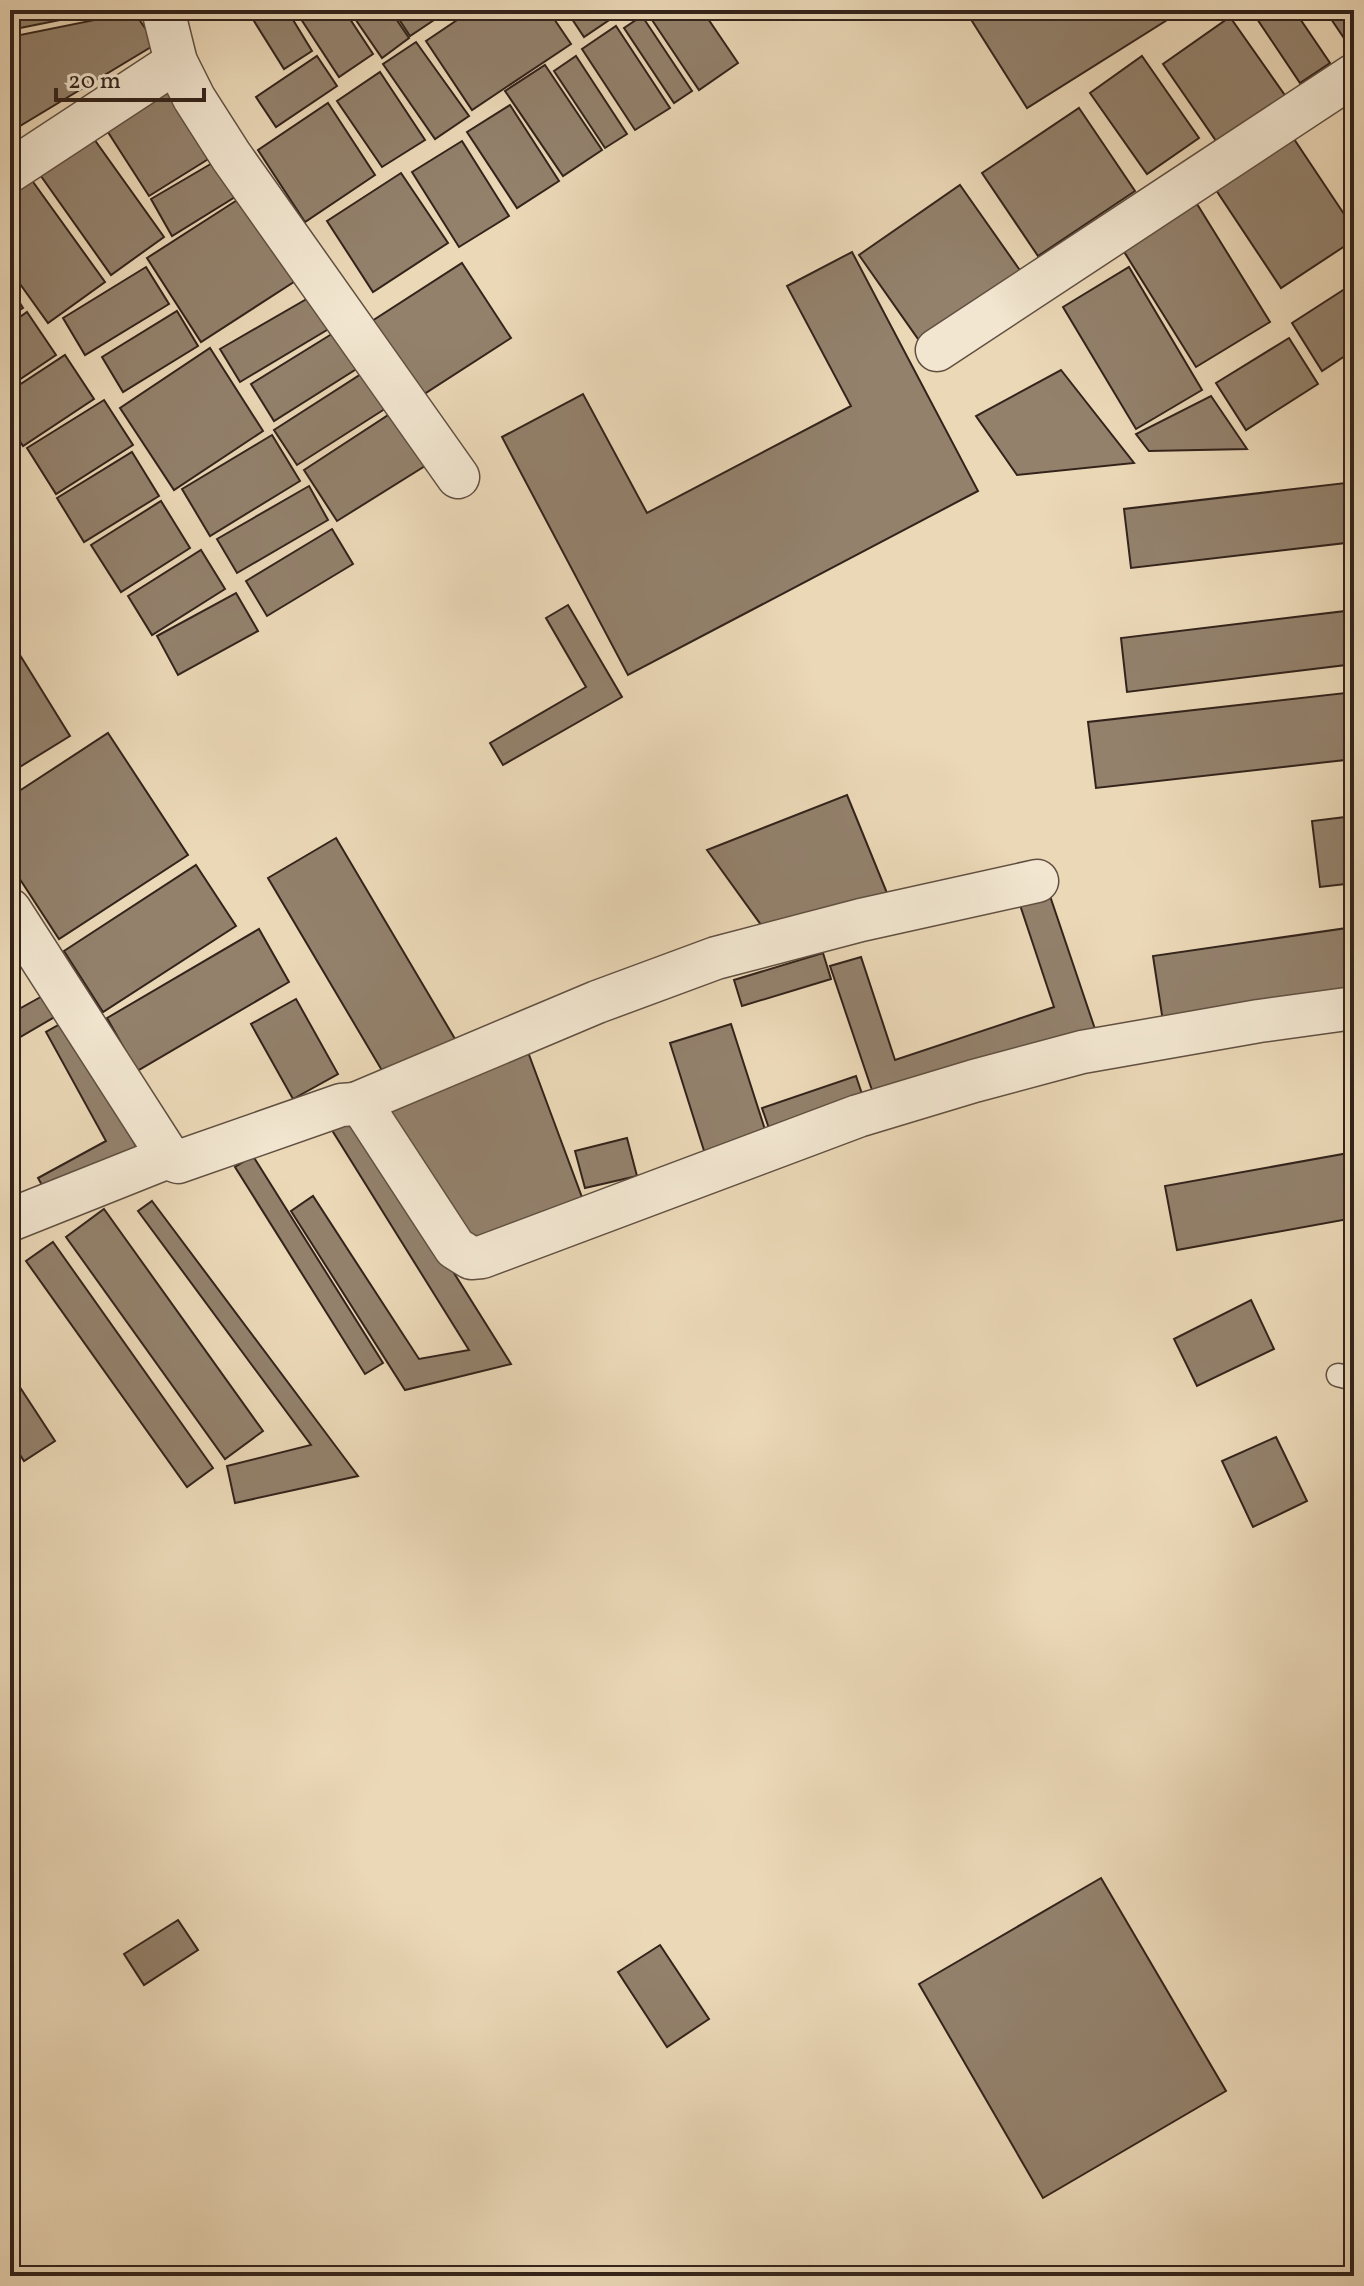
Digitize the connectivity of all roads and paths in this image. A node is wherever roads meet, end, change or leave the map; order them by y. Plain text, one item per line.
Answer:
1 (163, 10) edge
2 (176, 62) junction
3 (1354, 75) edge
4 (10, 171) edge
5 (937, 350) dead end
6 (458, 477) dead end
7 (1037, 881) dead end
8 (10, 910) edge
9 (1354, 1008) edge
10 (355, 1104) junction
11 (168, 1157) junction
12 (10, 1220) edge

1 - 2 street
2 - 4 street
2 - 6 street
3 - 5 street
7 - 10 street
8 - 11 street
9 - 10 street
10 - 11 street
11 - 12 street

